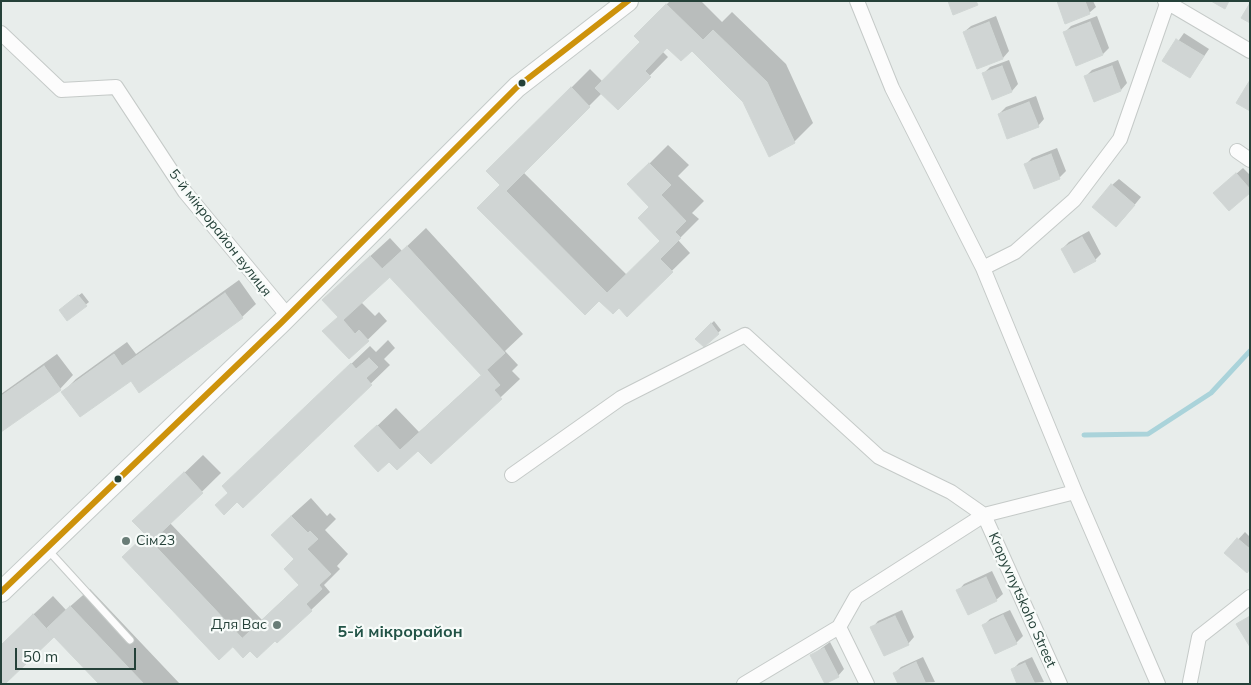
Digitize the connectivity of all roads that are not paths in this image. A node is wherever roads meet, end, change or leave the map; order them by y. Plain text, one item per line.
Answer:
1 (628, 1) edge
2 (857, 1) edge
3 (1167, 2) edge
4 (1, 33) edge
5 (1250, 51) edge
6 (1237, 151) dead end
7 (1250, 160) edge
8 (983, 268) junction
9 (288, 316) junction
10 (512, 475) dead end
11 (1074, 492) junction
12 (984, 515) junction
13 (46, 548) junction
14 (1, 592) edge
15 (1250, 597) edge
16 (839, 627) junction
17 (130, 640) dead end
18 (1190, 683) edge
19 (744, 684) edge
20 (868, 684) edge
21 (1060, 684) edge
22 (1158, 684) edge

1 - 9 street
2 - 8 street
3 - 5 street
3 - 8 street
4 - 9 street, 5-й мікрорайон вулиця
6 - 7 street
8 - 11 street
9 - 13 street
10 - 12 street
11 - 12 street
11 - 22 street
12 - 16 street
12 - 21 street, Kropyvnytskoho Street
13 - 14 street
13 - 17 lane
15 - 18 street
16 - 19 street
16 - 20 street

